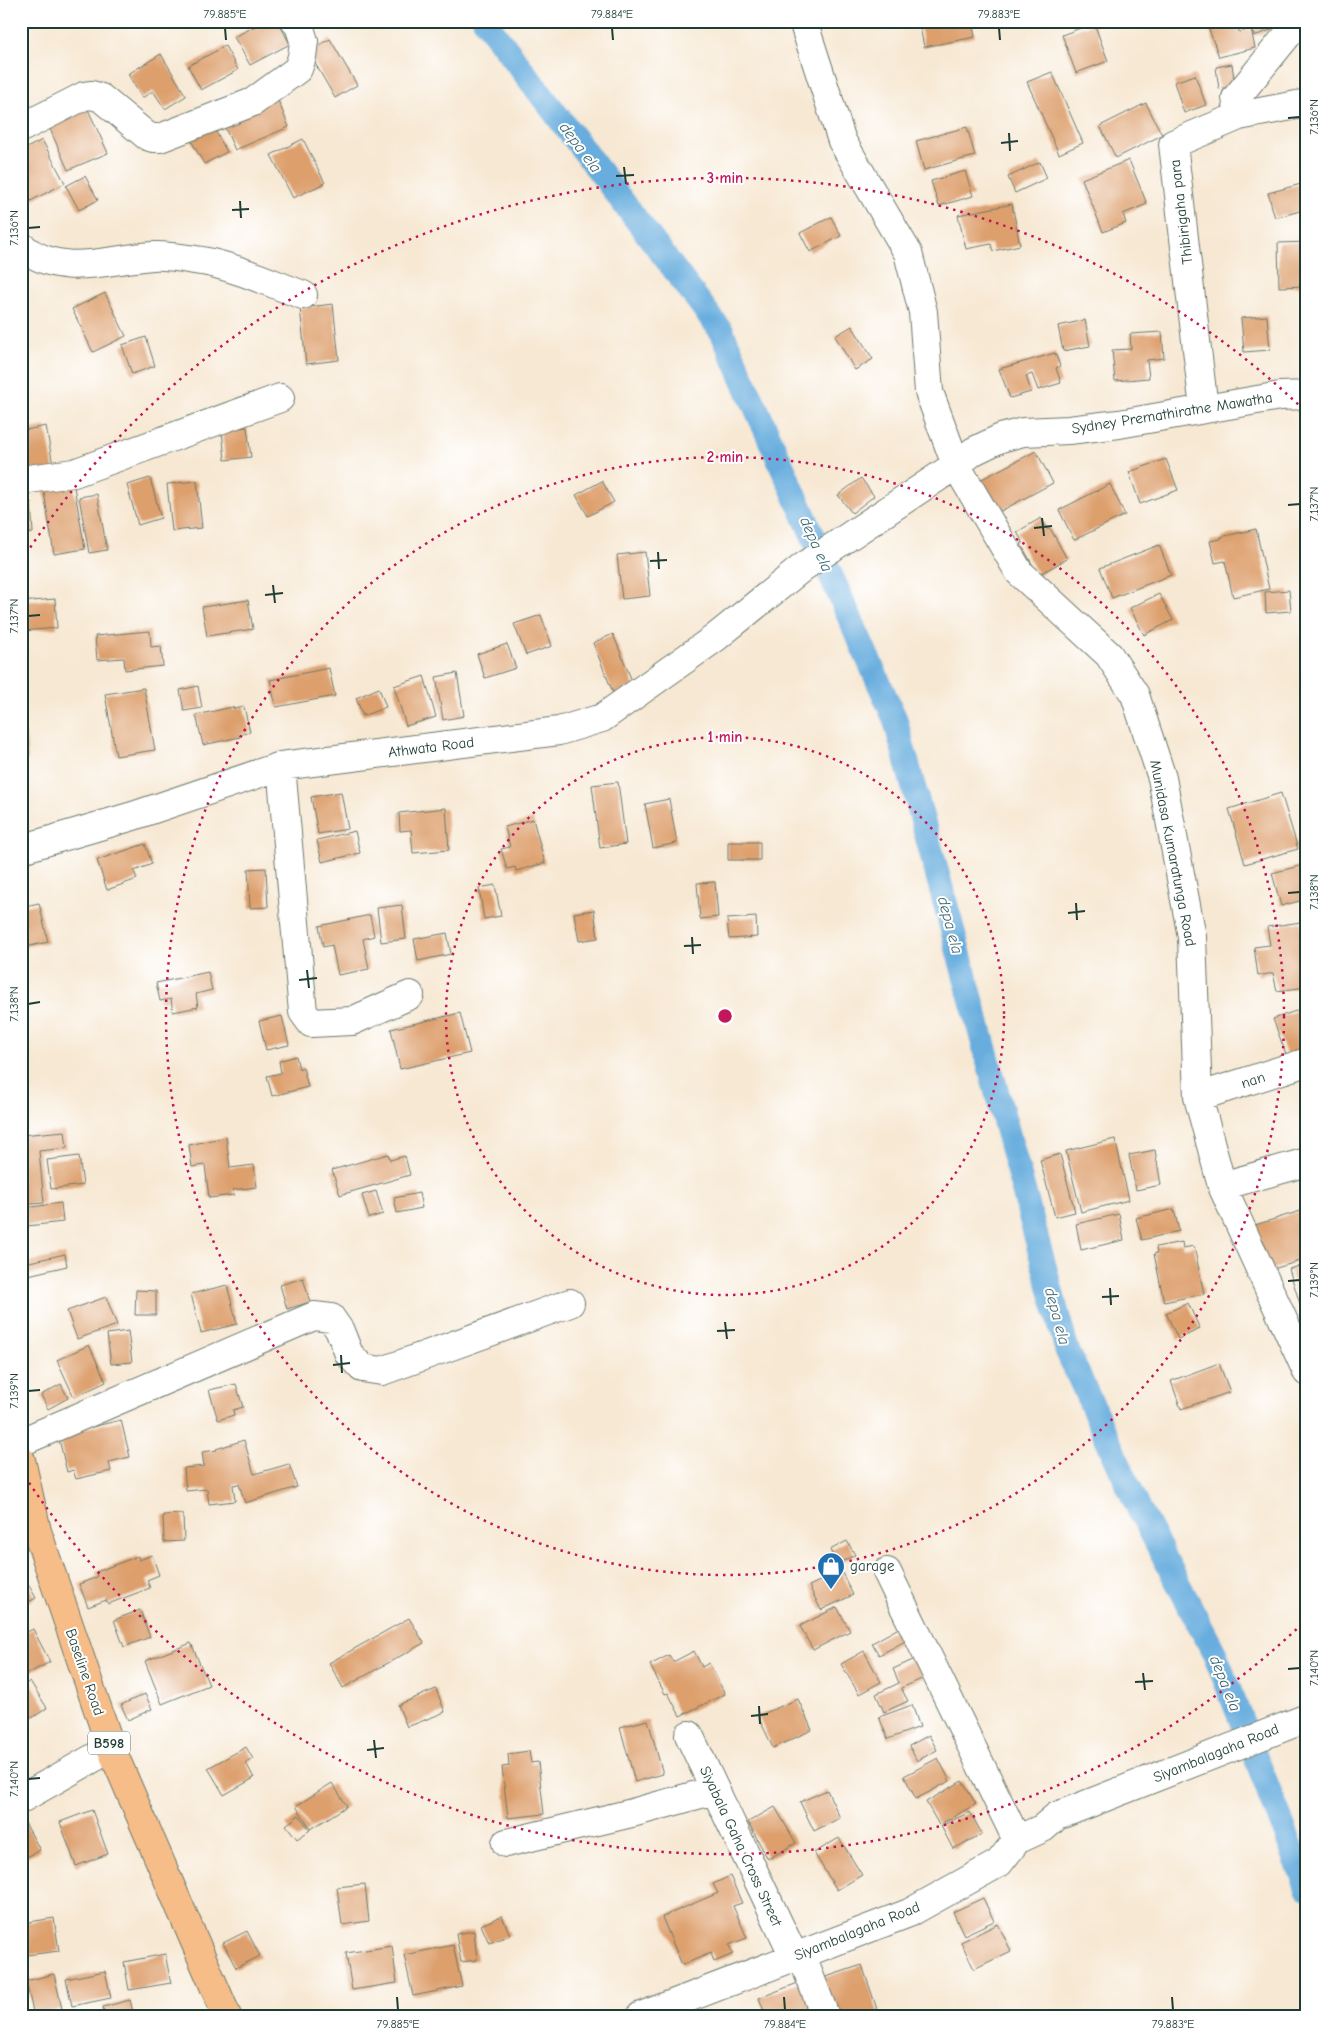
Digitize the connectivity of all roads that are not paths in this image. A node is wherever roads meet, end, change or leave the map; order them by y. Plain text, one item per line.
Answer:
1 (295, 21) edge
2 (803, 21) edge
3 (1299, 21) edge
4 (1307, 103) edge
5 (1239, 116) junction
6 (21, 128) edge
7 (21, 246) edge
8 (303, 295) dead end
9 (1307, 396) edge
10 (280, 398) dead end
11 (1204, 409) junction
12 (956, 466) junction
13 (21, 480) edge
14 (841, 543) joint
15 (281, 766) junction
16 (21, 849) edge
17 (410, 994) dead end
18 (1307, 1062) edge
19 (1198, 1097) junction
20 (1307, 1162) edge
21 (1222, 1186) junction
22 (570, 1303) dead end
23 (1304, 1360) edge
24 (21, 1442) edge
25 (21, 1460) edge
26 (29, 1535) edge
27 (887, 1572) dead end
28 (1307, 1718) edge
29 (689, 1735) dead end
30 (110, 1748) junction
31 (715, 1790) junction
32 (21, 1799) edge
33 (1017, 1840) junction
34 (506, 1843) dead end
35 (797, 1955) junction
36 (227, 2016) edge
37 (641, 2016) edge
38 (825, 2016) edge

1 - 6 street
2 - 12 street, Munidasa Kumaratunga Road
3 - 5 street
4 - 5 street
5 - 11 street, Thibirigaha para
7 - 8 street
9 - 11 street, Sydney Premathiratne Mawatha
10 - 13 street
11 - 12 street, Sydney Premathiratne Mawatha
12 - 14 street, Sydney Premathiratne Mawatha
12 - 19 street, Munidasa Kumaratunga Road
14 - 15 street, Athwata Road
15 - 16 street, Athwata Road
15 - 17 street
18 - 19 street, nan
19 - 21 street, Munidasa Kumaratunga Road
20 - 21 street
21 - 23 street, Munidasa Kumaratunga Road
22 - 24 street
25 - 26 main road, Baseline Road / B598
26 - 30 main road, Baseline Road / B598
27 - 33 street
28 - 33 street, Siyambalagaha Road
29 - 31 street, Siyabala Gaha Cross Street
30 - 32 street
30 - 36 main road, Baseline Road / B598
31 - 34 street
31 - 35 street, Siyabala Gaha Cross Street
33 - 35 street, Siyambalagaha Road
35 - 37 street, Siyambalagaha Road
35 - 38 street, Siyabala Gaha Cross Street

